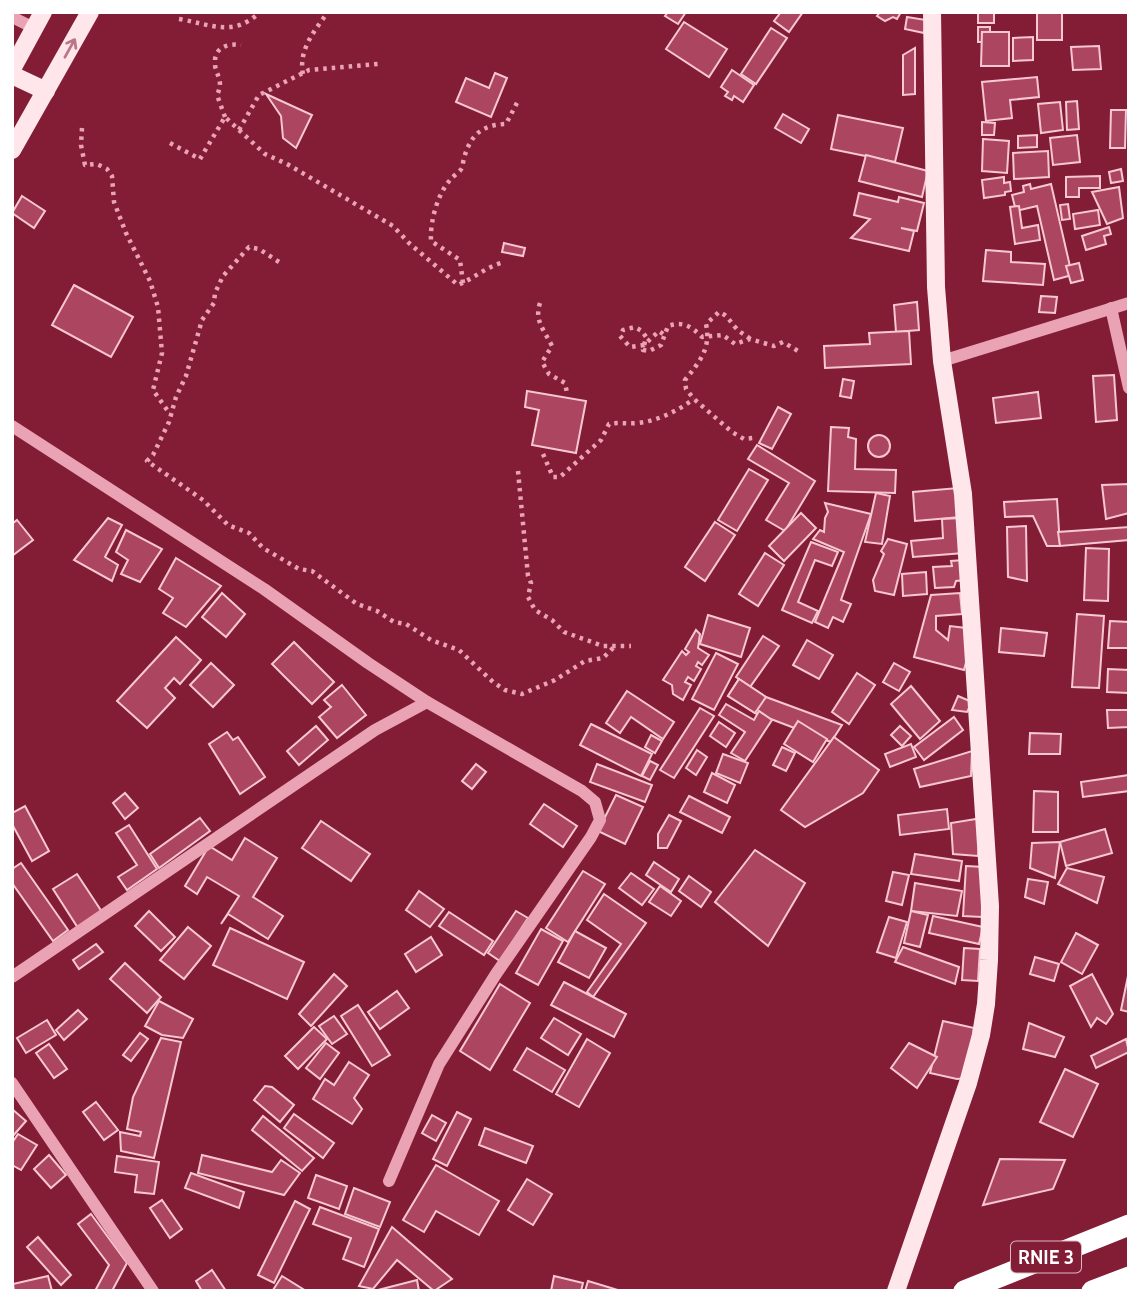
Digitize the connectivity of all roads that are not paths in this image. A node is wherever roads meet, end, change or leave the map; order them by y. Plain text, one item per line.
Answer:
1 (90, 12) edge
2 (932, 12) edge
3 (12, 17) edge
4 (39, 20) edge
5 (12, 69) edge
6 (12, 75) edge
7 (46, 91) junction
8 (12, 150) edge
9 (1129, 303) edge
10 (1111, 308) junction
11 (942, 361) junction
12 (1129, 388) edge
13 (12, 426) edge
14 (427, 702) junction
15 (12, 977) edge
16 (12, 1083) edge
17 (389, 1181) dead end
18 (1129, 1225) edge
19 (1129, 1277) edge
20 (153, 1291) edge
21 (897, 1291) edge
22 (964, 1291) edge
23 (1092, 1291) edge

7 -> 1 main road
2 - 11 main road
3 - 4 street
4 - 5 main road
6 - 7 main road
7 - 8 main road
9 - 10 street
10 - 11 street
10 - 12 street
11 - 21 main road
13 - 14 street
14 - 15 street
14 - 17 street
16 - 20 street
18 - 22 highway, RNIE 3
19 - 23 highway, RNIE 3

